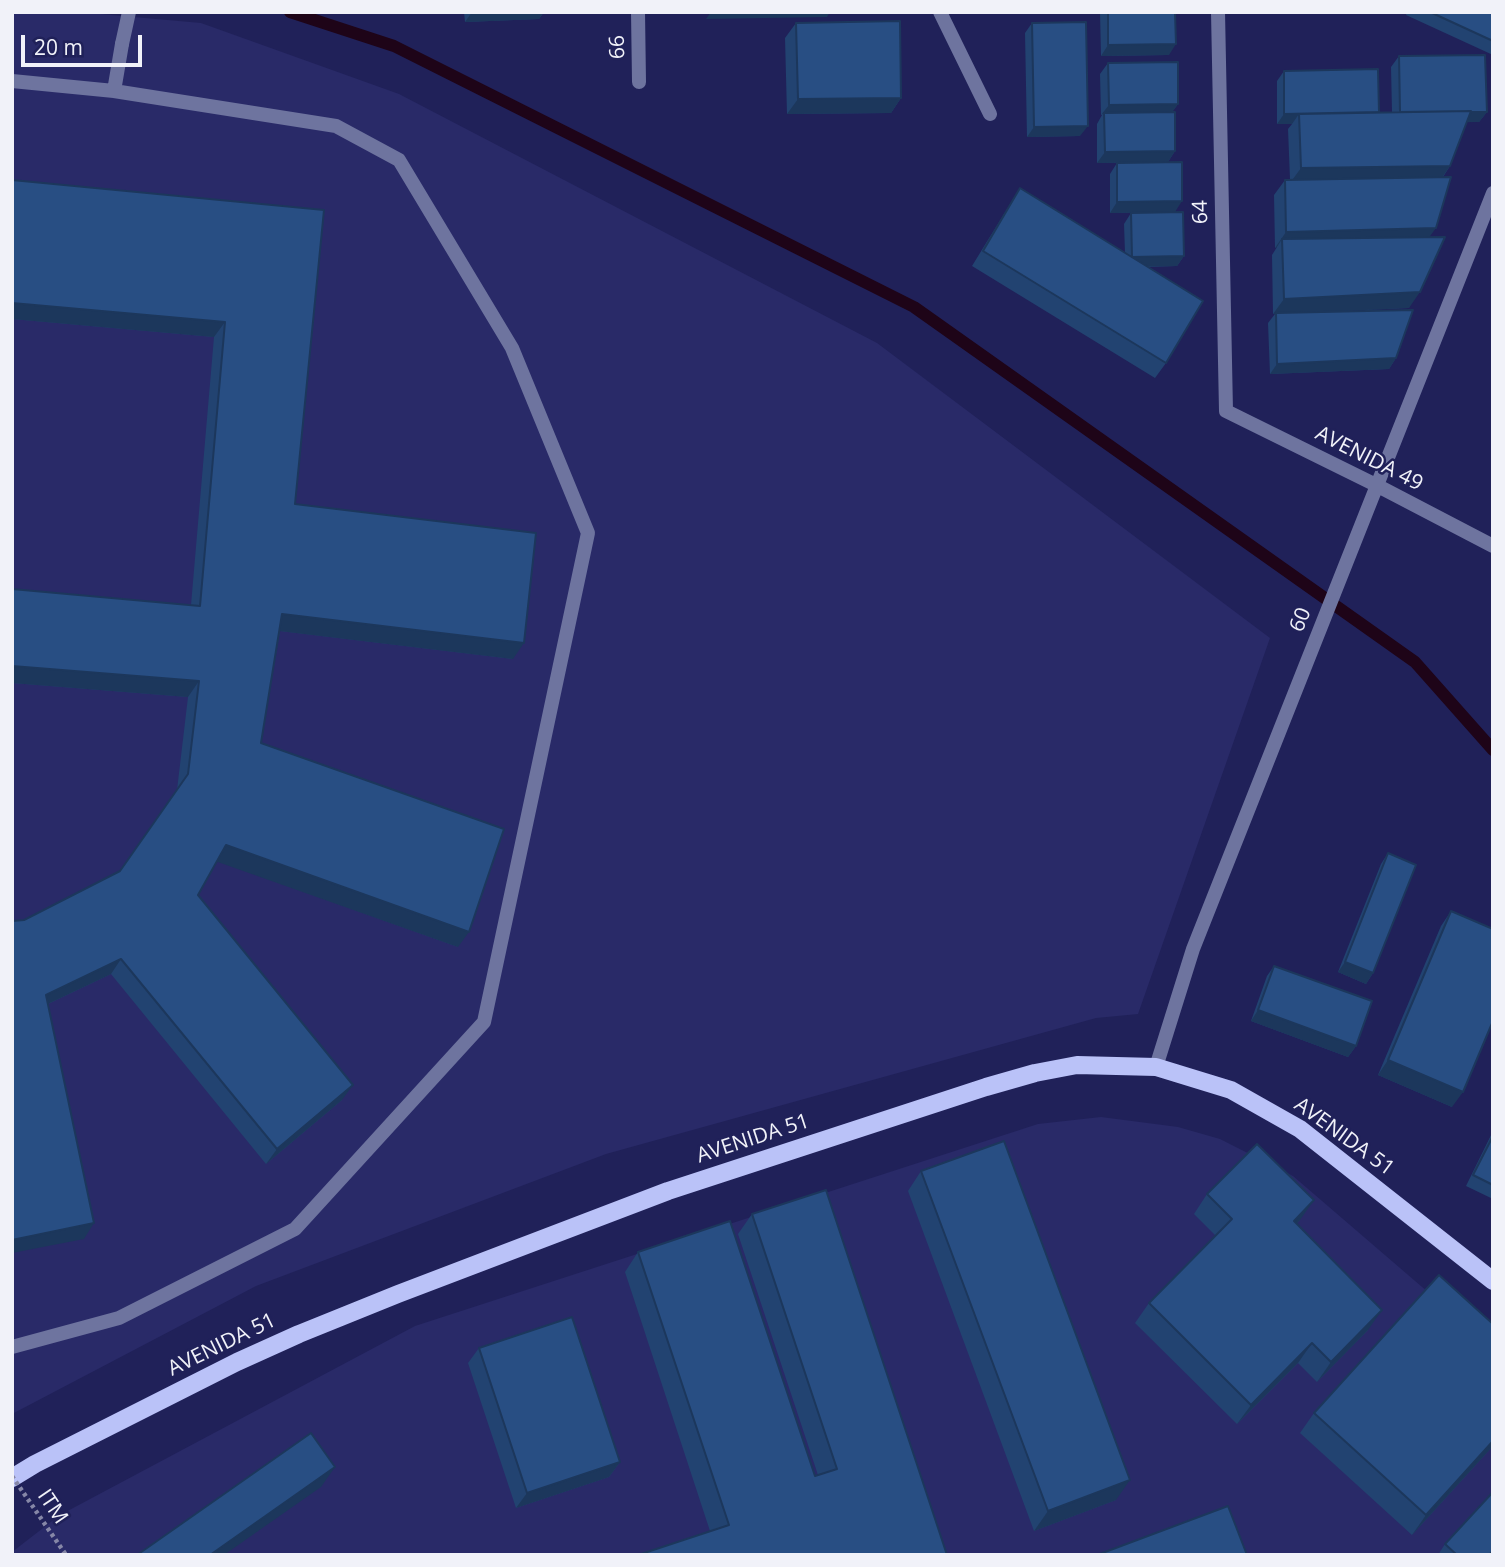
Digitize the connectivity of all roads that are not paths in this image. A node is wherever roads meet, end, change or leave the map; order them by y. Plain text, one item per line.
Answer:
1 (129, 12) edge
2 (638, 12) edge
3 (940, 12) edge
4 (1218, 12) edge
5 (12, 81) edge
6 (639, 82) dead end
7 (114, 91) junction
8 (990, 114) dead end
9 (1493, 193) edge
10 (1226, 411) joint
11 (1378, 486) junction
12 (1493, 547) edge
13 (1156, 1066) junction
14 (1493, 1281) edge
15 (12, 1347) edge
16 (12, 1477) edge

1 - 7 street
2 - 6 street, 66
3 - 8 street
4 - 10 street, 64
5 - 7 street
7 - 15 street
9 - 11 street, 60
10 - 11 street, AVENIDA 49
11 - 12 street, AVENIDA 49
11 - 13 street, 60
13 - 14 main road, AVENIDA 51
13 - 16 main road, AVENIDA 51

